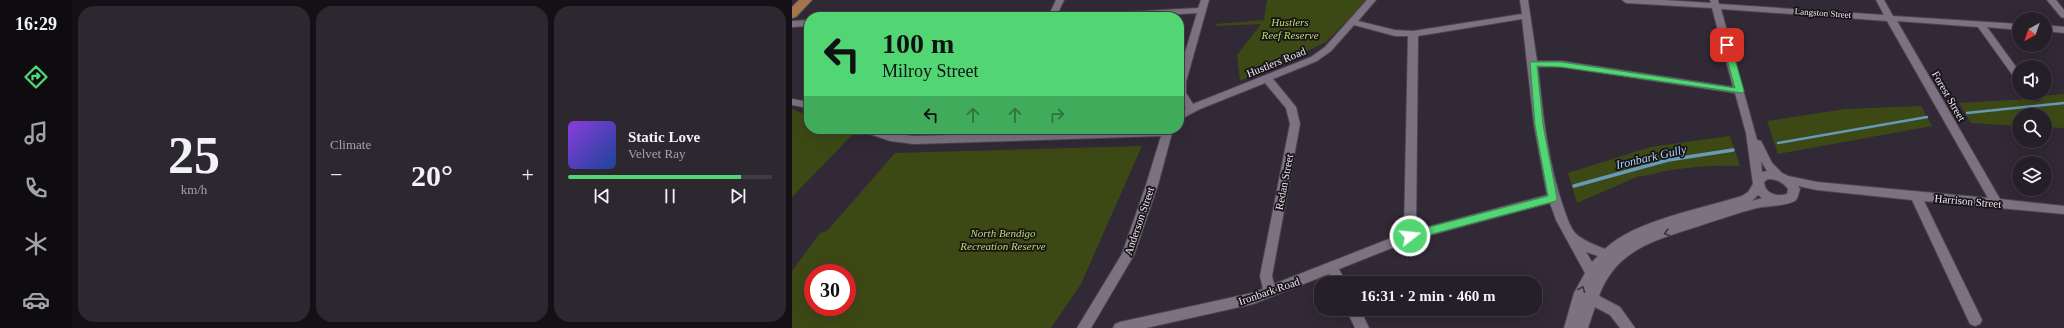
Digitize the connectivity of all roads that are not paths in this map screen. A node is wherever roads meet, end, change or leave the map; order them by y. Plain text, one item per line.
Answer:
1 (798, 0) edge
2 (806, 0) edge
3 (1060, 0) edge
4 (1205, 0) edge
5 (1372, 0) edge
6 (1524, 0) edge
7 (1626, 0) edge
8 (1880, 0) edge
9 (2051, 0) edge
10 (1715, 3) edge
11 (792, 4) edge
12 (1202, 10) junction
13 (1054, 12) edge
14 (1170, 12) edge
15 (792, 14) edge
16 (2064, 15) edge
17 (1526, 16) junction
18 (1890, 18) junction
19 (1353, 22) junction
20 (804, 23) edge
21 (792, 24) edge
22 (1980, 24) junction
23 (2012, 26) edge
24 (2052, 29) edge
25 (2064, 30) edge
26 (1413, 34) junction
27 (1533, 64) junction
28 (2012, 68) edge
29 (1184, 74) edge
30 (1267, 79) junction
31 (1740, 91) junction
32 (1184, 99) edge
33 (792, 102) edge
34 (804, 104) edge
35 (1191, 109) junction
36 (1184, 114) edge
37 (1751, 133) junction
38 (882, 134) edge
39 (987, 134) edge
40 (1167, 134) edge
41 (1781, 177) junction
42 (1758, 183) junction
43 (1872, 192) junction
44 (1794, 193) junction
45 (1916, 196) junction
46 (1553, 198) junction
47 (1778, 200) junction
48 (1997, 204) junction
49 (2064, 210) edge
50 (1410, 236) junction
51 (1572, 236) junction
52 (1604, 260) junction
53 (1332, 268) junction
54 (1591, 272) junction
55 (1336, 276) edge
56 (1270, 292) junction
57 (1591, 298) junction
58 (1356, 316) edge
59 (1975, 320) dead end
60 (1084, 328) edge
61 (1120, 328) edge
62 (1362, 328) edge
63 (1571, 328) edge
64 (1581, 328) edge
65 (1628, 328) edge

1 - 11 main road
2 - 15 main road
3 - 13 street
4 - 12 street
5 - 19 street, Hustlers Road
6 - 17 street
7 - 10 street, Langston Street
8 - 18 street, Forest Street
9 - 16 street
10 - 18 street, Langston Street
10 - 31 street
12 - 14 street
12 - 29 street
17 - 26 street
17 - 27 street
18 - 22 street, Langston Street
18 - 48 street, Forest Street
19 - 26 street
19 - 30 street, Hustlers Road
20 - 21 street
22 - 23 street, Langston Street
22 - 28 street
24 - 25 street
26 - 50 street
27 - 31 street
27 - 46 street
30 - 35 street, Hustlers Road
30 - 56 street, Redan Street
31 - 37 street
32 - 35 street
33 - 34 street
35 - 36 street
37 - 41 street
37 - 42 street
38 - 39 street
40 - 60 street, Anderson Street
41 - 42 street
41 - 43 street, Harrison Street
41 - 44 street
42 - 47 street
42 - 52 street
43 - 44 street, Harrison Street
43 - 45 street, Harrison Street
44 - 47 street, Harrison Street
45 - 48 street, Harrison Street
45 - 59 street
46 - 50 street, Ironbark Road
46 - 51 street
47 -> 52 street
48 - 49 street, Harrison Street
50 - 53 street, Ironbark Road
51 - 52 street
51 - 54 street
52 - 54 street
52 - 57 street
53 - 55 street
53 - 56 street, Ironbark Road
63 -> 54 street
56 - 61 street, Ironbark Road
57 - 64 street
57 - 65 street
58 - 62 street

